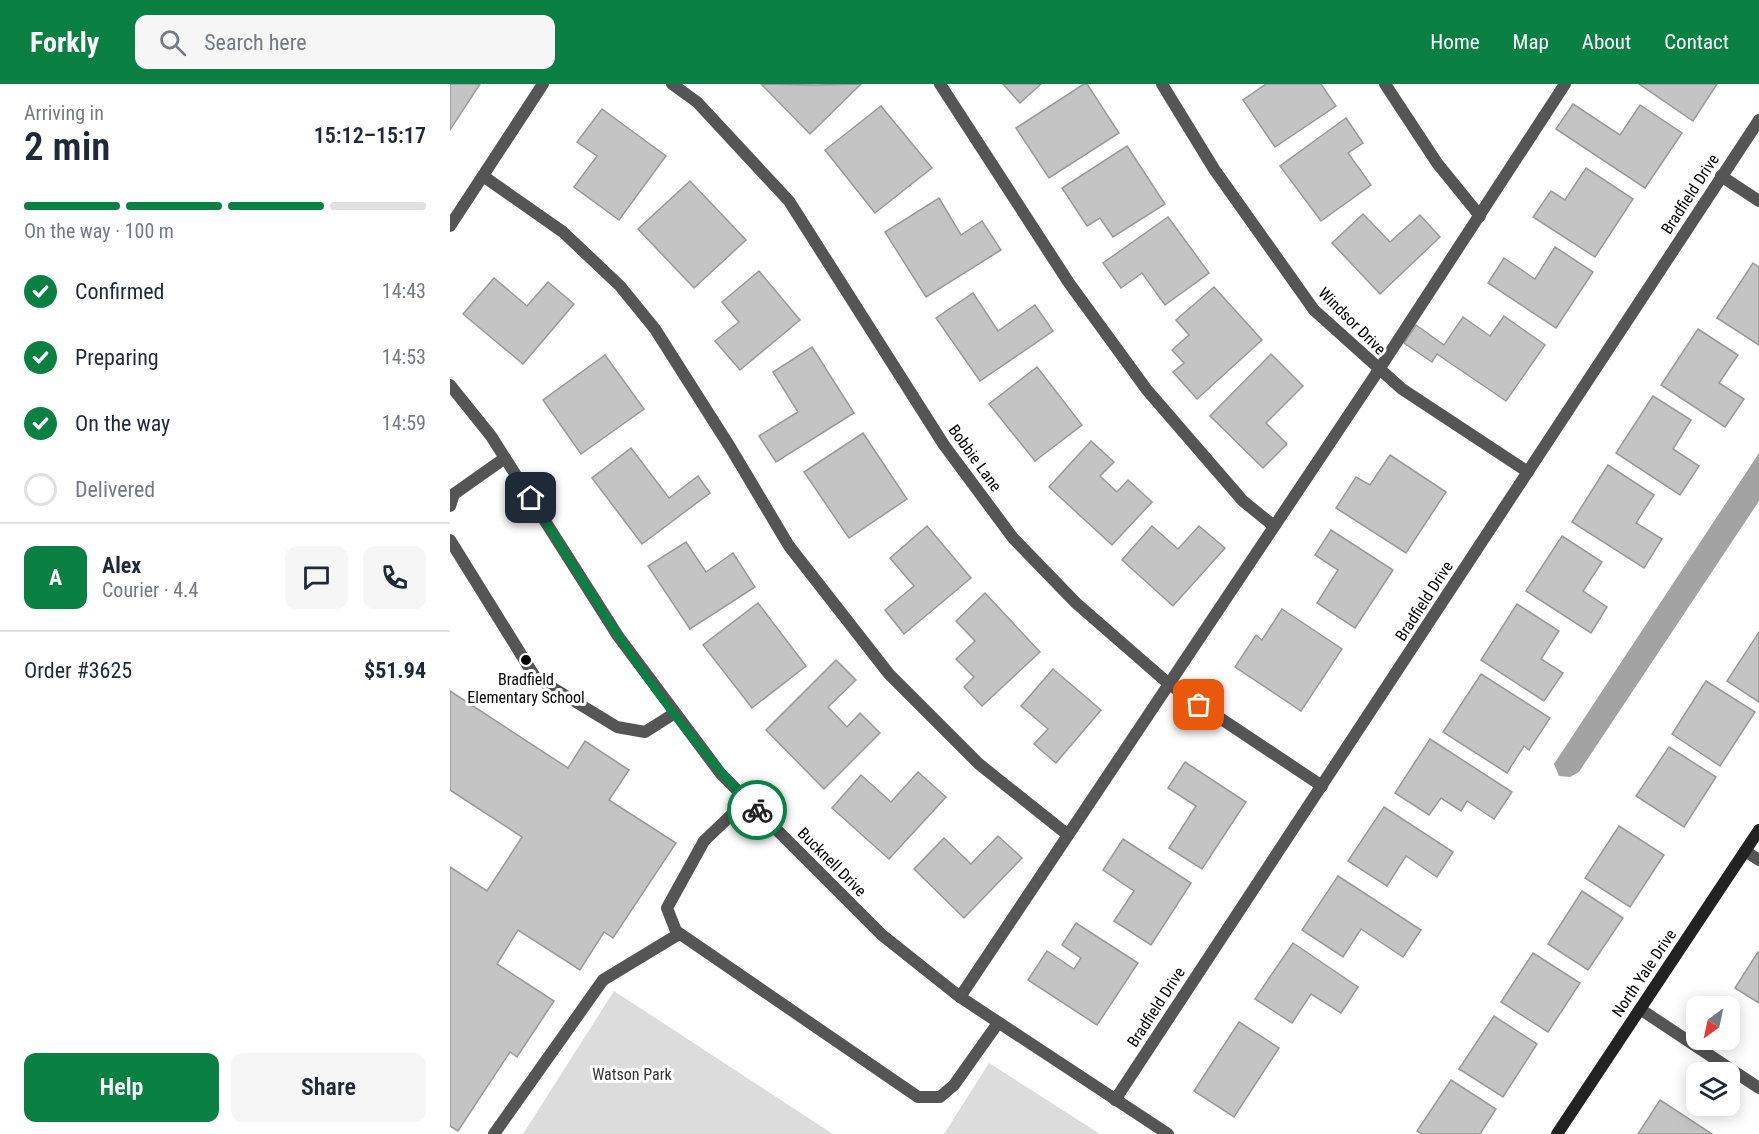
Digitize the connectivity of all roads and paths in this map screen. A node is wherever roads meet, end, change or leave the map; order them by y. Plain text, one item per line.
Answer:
1 (543, 84) edge
2 (672, 84) edge
3 (940, 84) edge
4 (1162, 84) edge
5 (1385, 84) edge
6 (1565, 84) edge
7 (1759, 120) edge
8 (483, 176) junction
9 (1721, 176) junction
10 (1759, 201) edge
11 (1480, 216) junction
12 (450, 226) edge
13 (1378, 371) junction
14 (450, 385) edge
15 (506, 458) junction
16 (1528, 472) junction
17 (450, 506) edge
18 (1274, 526) junction
19 (450, 540) edge
20 (1169, 684) junction
21 (675, 713) junction
22 (1322, 786) junction
23 (747, 800) junction
24 (1759, 830) edge
25 (1068, 835) junction
26 (1745, 851) junction
27 (1759, 860) edge
28 (679, 934) junction
29 (960, 997) junction
30 (1640, 1009) junction
31 (998, 1023) junction
32 (1759, 1088) edge
33 (1115, 1100) junction
34 (494, 1134) edge
35 (1168, 1134) edge
36 (1557, 1134) edge

1 - 8 street
2 - 20 street, Bobbie Lane
3 - 18 street
4 - 13 street, Windsor Drive
5 - 11 street
6 - 11 street
7 - 9 street, Bradfield Drive
8 - 12 street
8 - 25 street
9 - 10 street
9 - 16 street, Bradfield Drive
11 - 13 street
13 - 16 street, Windsor Drive
13 - 18 street
14 - 15 street, Bucknell Drive
15 - 17 street
15 - 21 street, Bucknell Drive
16 - 22 street, Bradfield Drive
18 - 20 street
19 - 21 street
20 - 22 street, Bobbie Lane
20 - 25 street
21 - 23 street, Bucknell Drive
22 - 33 street, Bradfield Drive
23 - 28 street
23 - 29 street, Bucknell Drive
24 - 26 street, North Yale Drive
25 - 29 street
26 - 27 street
26 - 30 street, North Yale Drive
28 - 31 street
28 - 34 street
29 - 31 street, Bucknell Drive
30 - 32 street
30 - 36 street, North Yale Drive
31 - 33 street, Bucknell Drive
33 - 35 street, Bucknell Drive

